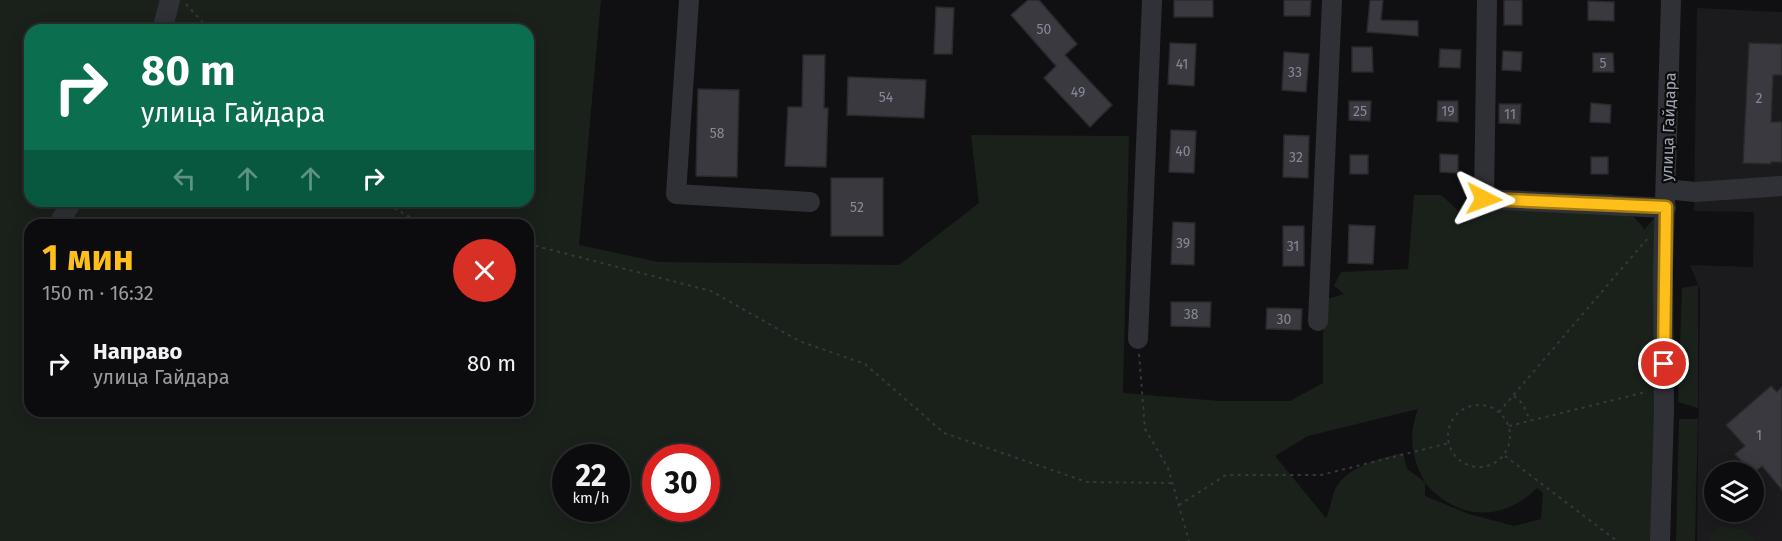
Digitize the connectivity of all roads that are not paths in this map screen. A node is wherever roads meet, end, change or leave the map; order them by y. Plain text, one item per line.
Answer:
1 (170, 0) edge
2 (689, 0) edge
3 (1152, 0) edge
4 (1332, 0) edge
5 (1487, 0) edge
6 (1671, 0) edge
7 (164, 24) edge
8 (1782, 186) edge
9 (1666, 198) junction
10 (810, 202) dead end
11 (1318, 321) dead end
12 (1138, 339) road end
13 (1660, 541) edge

1 - 7 street
2 - 10 street
3 - 12 street
4 - 11 street
5 - 9 street
6 - 9 street, улица Гайдара
8 - 9 street
9 - 13 street, улица Гайдара

